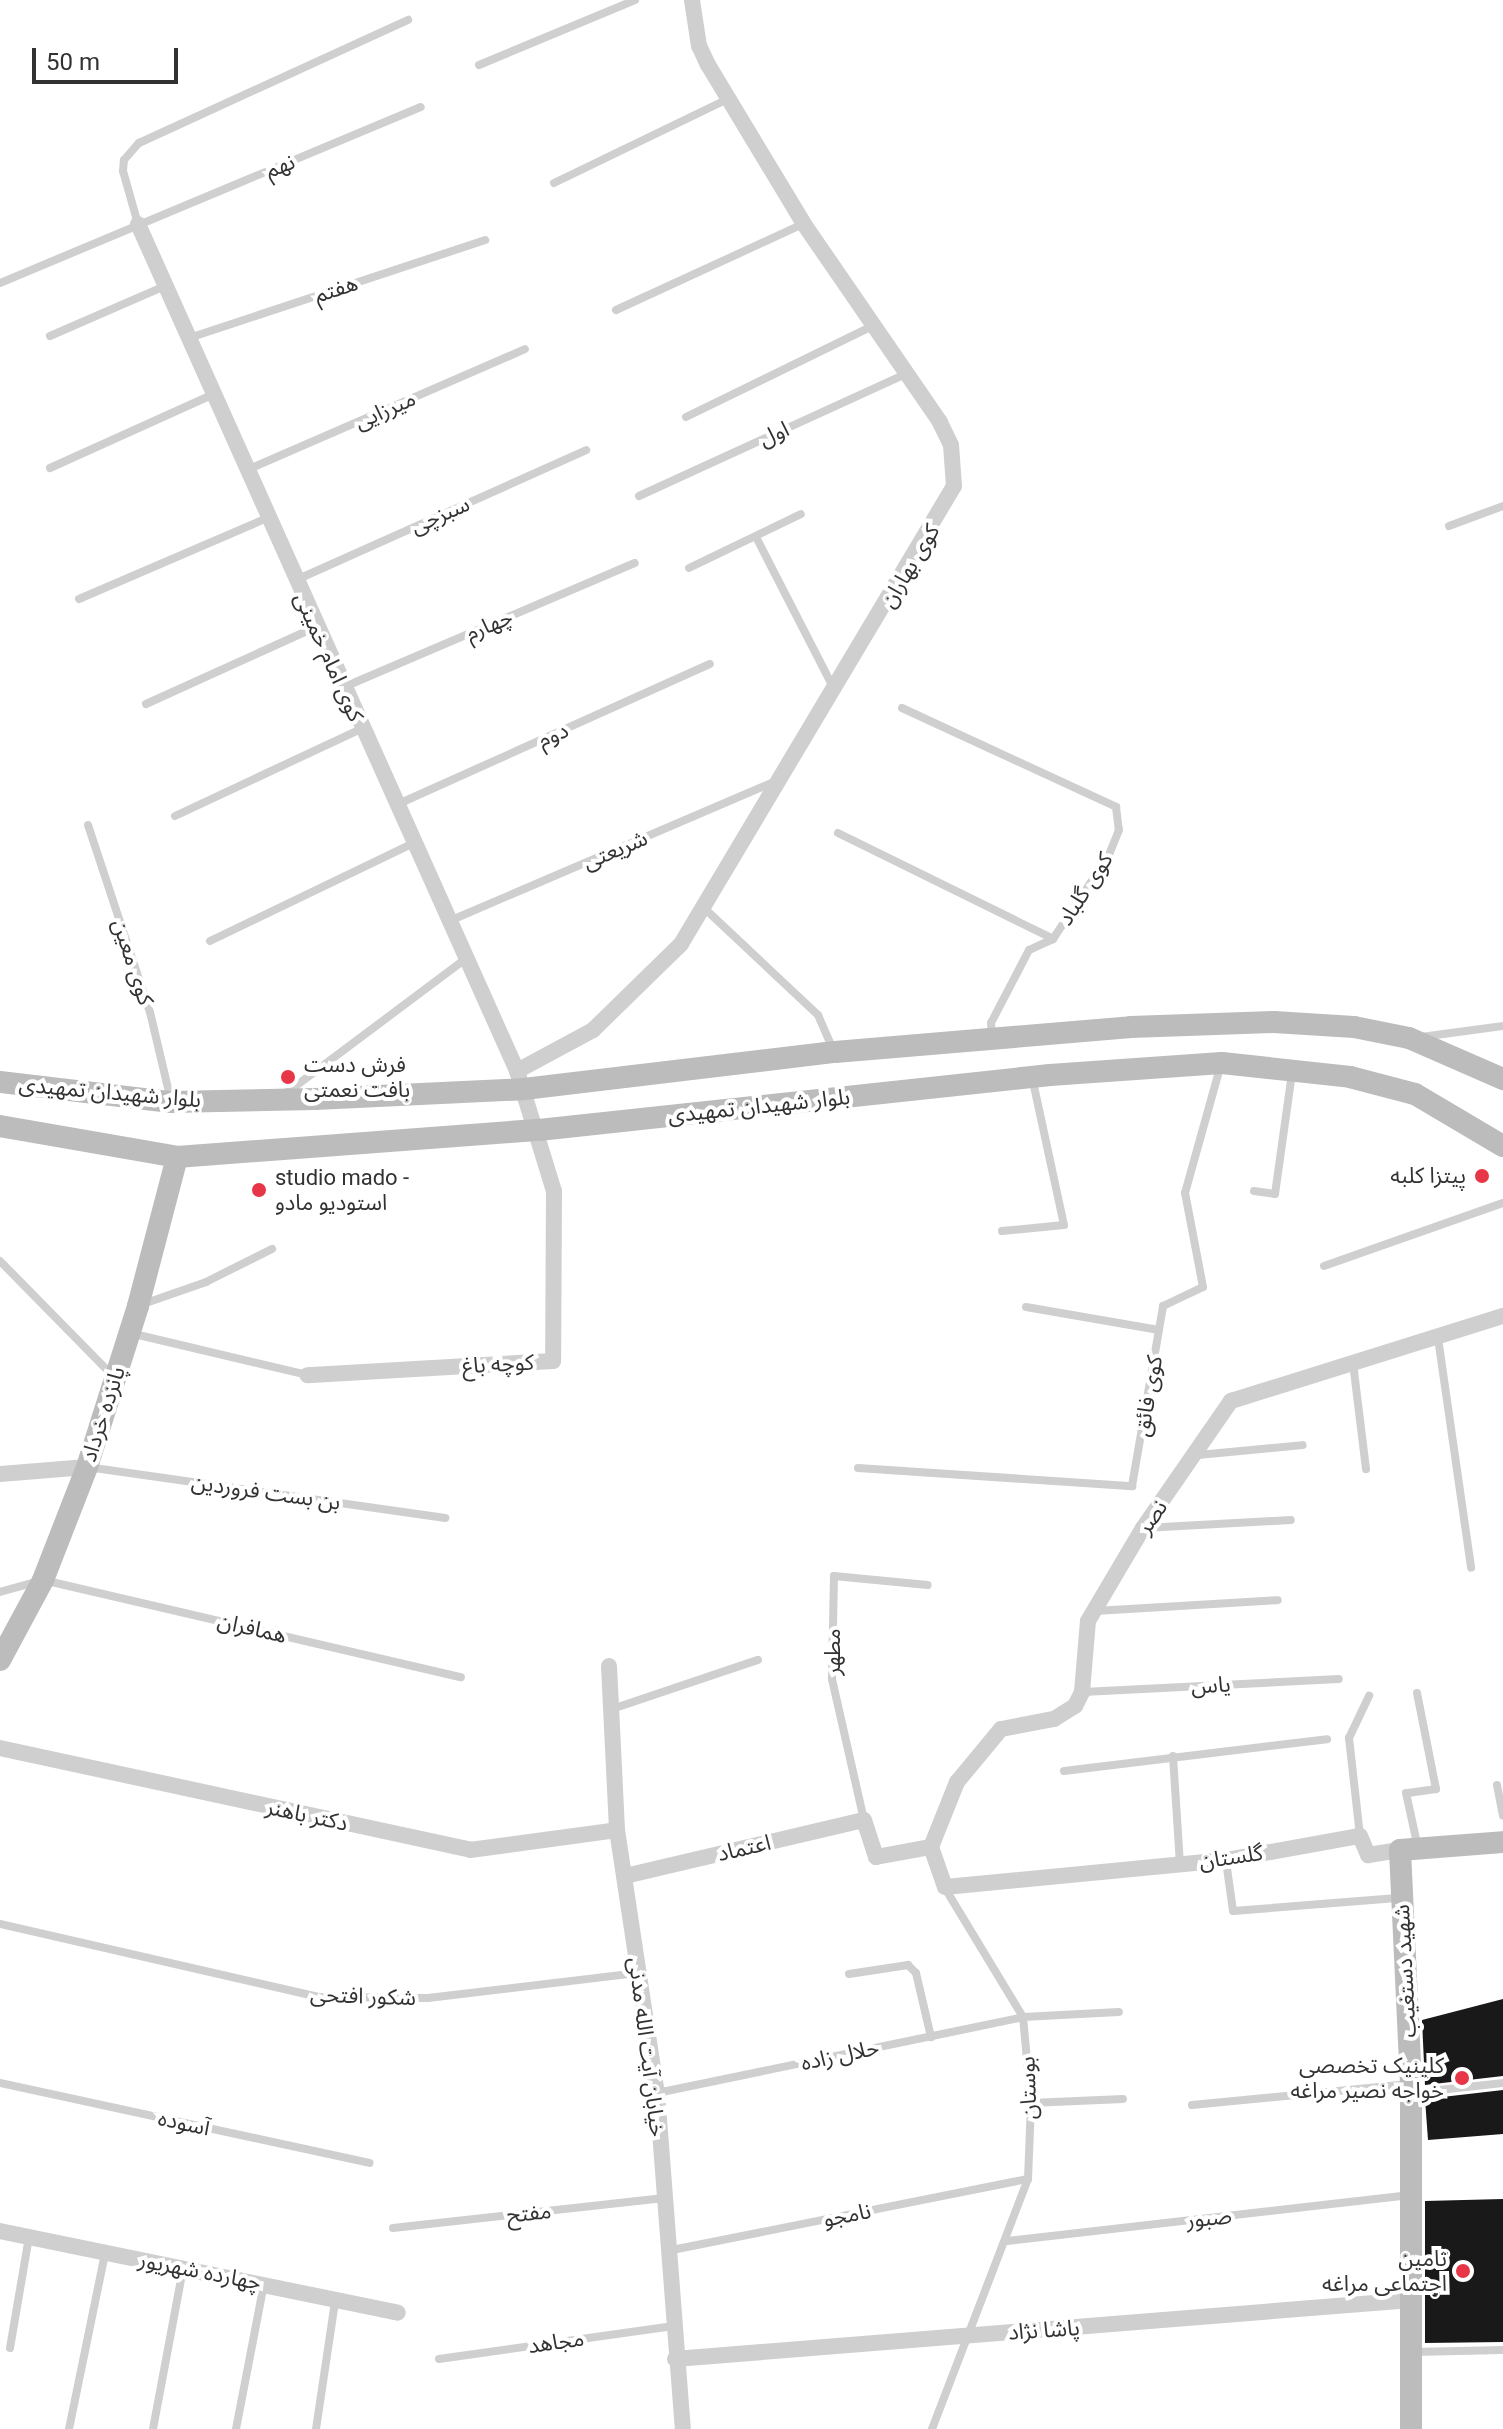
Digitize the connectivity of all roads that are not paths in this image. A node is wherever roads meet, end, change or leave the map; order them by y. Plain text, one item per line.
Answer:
1 (635, 0) edge
2 (692, 0) edge
3 (408, 20) dead end
4 (479, 65) dead end
5 (728, 99) junction
6 (421, 107) dead end
7 (554, 183) dead end
8 (138, 224) junction
9 (804, 224) junction
10 (485, 240) dead end
11 (0, 283) edge
12 (165, 286) junction
13 (616, 310) dead end
14 (876, 325) junction
15 (50, 336) dead end
16 (188, 338) junction
17 (525, 349) dead end
18 (909, 372) junction
19 (212, 395) junction
20 (686, 417) dead end
21 (586, 450) dead end
22 (50, 468) dead end
23 (246, 471) junction
24 (639, 496) dead end
25 (1503, 506) edge
26 (801, 514) dead end
27 (267, 518) junction
28 (1449, 526) dead end
29 (756, 537) junction
30 (635, 563) dead end
31 (689, 568) dead end
32 (295, 580) junction
33 (79, 599) dead end
34 (316, 627) junction
35 (710, 664) dead end
36 (343, 687) junction
37 (835, 691) junction
38 (146, 704) dead end
39 (902, 708) dead end
40 (361, 729) junction
41 (783, 778) junction
42 (395, 805) junction
43 (175, 816) dead end
44 (88, 825) dead end
45 (838, 833) dead end
46 (412, 844) junction
47 (703, 907) junction
48 (447, 922) junction
49 (1053, 939) junction
50 (210, 941) dead end
51 (464, 960) junction
52 (1503, 1026) edge
53 (1409, 1038) junction
54 (992, 1039) junction
55 (835, 1052) junction
56 (1222, 1063) junction
57 (1292, 1068) junction
58 (1032, 1077) junction
59 (1503, 1079) edge
60 (521, 1080) junction
61 (0, 1082) edge
62 (278, 1100) junction
63 (171, 1102) junction
64 (0, 1126) edge
65 (539, 1130) junction
66 (1503, 1146) edge
67 (177, 1157) junction
68 (1254, 1191) dead end
69 (1503, 1203) edge
70 (1002, 1231) dead end
71 (272, 1249) dead end
72 (0, 1261) edge
73 (1324, 1266) dead end
74 (138, 1306) junction
75 (1026, 1307) dead end
76 (1503, 1316) edge
77 (1159, 1330) junction
78 (130, 1333) junction
79 (1438, 1338) junction
80 (1353, 1362) junction
81 (307, 1375) joint
82 (114, 1378) junction
83 (1303, 1445) dead end
84 (1198, 1455) junction
85 (87, 1467) junction
86 (858, 1468) dead end
87 (1366, 1469) dead end
88 (0, 1474) edge
89 (445, 1518) dead end
90 (1291, 1520) dead end
91 (1143, 1528) junction
92 (1471, 1568) dead end
93 (43, 1580) junction
94 (928, 1585) dead end
95 (0, 1592) edge
96 (1278, 1600) dead end
97 (1094, 1611) junction
98 (0, 1660) edge
99 (758, 1660) dead end
100 (609, 1666) dead end
101 (461, 1677) dead end
102 (1339, 1679) dead end
103 (1082, 1692) junction
104 (1417, 1693) dead end
105 (1369, 1696) dead end
106 (612, 1709) junction
107 (1327, 1739) dead end
108 (0, 1748) edge
109 (1173, 1756) junction
110 (1064, 1771) dead end
111 (1497, 1785) dead end
112 (1503, 1815) edge
113 (864, 1820) junction
114 (617, 1830) junction
115 (1360, 1836) junction
116 (1503, 1842) edge
117 (931, 1847) junction
118 (1409, 1850) junction
119 (1226, 1860) junction
120 (1180, 1863) junction
121 (625, 1876) junction
122 (945, 1887) junction
123 (1401, 1898) junction
124 (0, 1924) edge
125 (637, 1973) junction
126 (849, 1974) dead end
127 (1119, 2012) dead end
128 (1023, 2017) junction
129 (931, 2037) junction
130 (0, 2083) edge
131 (1503, 2083) edge
132 (1411, 2089) junction
133 (657, 2093) junction
134 (1123, 2099) dead end
135 (1031, 2103) junction
136 (1192, 2105) dead end
137 (369, 2163) dead end
138 (1028, 2179) junction
139 (1411, 2195) junction
140 (664, 2198) junction
141 (393, 2228) dead end
142 (0, 2231) edge
143 (30, 2236) junction
144 (1007, 2241) junction
145 (667, 2251) junction
146 (106, 2252) junction
147 (183, 2269) junction
148 (264, 2283) junction
149 (1412, 2300) junction
150 (335, 2302) junction
151 (398, 2313) dead end
152 (674, 2326) junction
153 (969, 2335) junction
154 (10, 2348) dead end
155 (1503, 2350) edge
156 (1413, 2352) junction
157 (439, 2359) dead end
158 (675, 2359) junction
159 (69, 2429) edge
160 (153, 2429) edge
161 (236, 2429) edge
162 (316, 2429) edge
163 (683, 2429) edge
164 (932, 2429) edge
165 (1411, 2429) edge

1 - 4 lane
2 - 5 street, کوی بهاران
3 - 8 lane
5 - 7 lane
5 - 9 street, کوی بهاران
6 - 8 lane, نهم
8 - 11 lane, نهم
8 - 12 street, کوی امام خمینی
9 - 13 lane
9 - 14 street, کوی بهاران
10 - 16 lane, هفتم
12 - 15 lane
12 - 16 street, کوی امام خمینی
14 - 18 street, کوی بهاران
14 - 20 lane
16 - 19 street, کوی امام خمینی
17 - 23 lane, میرزایی
18 - 24 lane, اول
18 - 37 street, کوی بهاران
19 - 22 lane
19 - 23 street, کوی امام خمینی
21 - 32 lane, سبزچی
23 - 27 street, کوی امام خمینی
25 - 28 lane
26 - 29 lane
27 - 32 street, کوی امام خمینی
27 - 33 lane
29 - 31 lane
29 - 37 lane
30 - 36 lane, چهارم
32 - 34 street, کوی امام خمینی
34 - 36 street, کوی امام خمینی
34 - 38 lane
35 - 42 lane, دوم
36 - 40 street, کوی امام خمینی
37 - 41 street, کوی بهاران
39 - 49 lane, کوی گلباد
40 - 42 street, کوی امام خمینی
40 - 43 lane
41 - 47 street, کوی بهاران
41 - 48 lane, شریعتی
42 - 46 street, کوی امام خمینی
44 - 63 lane, کوی معین
45 - 49 lane
46 - 48 street, کوی امام خمینی
46 - 50 lane
47 - 55 lane
47 - 60 street, کوی بهاران
48 - 51 street, کوی امام خمینی
49 - 54 lane, کوی گلباد
51 - 60 street, کوی امام خمینی
51 - 62 lane
52 - 53 lane
53 - 54 main road, بلوار شهیدان تمهیدی
53 - 59 main road, بلوار شهیدان تمهیدی
54 - 55 main road, بلوار شهیدان تمهیدی
55 - 60 main road, بلوار شهیدان تمهیدی
56 - 57 main road, بلوار شهیدان تمهیدی
56 - 58 main road, بلوار شهیدان تمهیدی
56 - 77 lane, کوی فائق
57 - 66 main road, بلوار شهیدان تمهیدی
57 - 68 lane
58 - 65 main road, بلوار شهیدان تمهیدی
58 - 70 lane
60 - 62 main road, بلوار شهیدان تمهیدی
60 - 65 street, کوی امام خمینی
61 - 63 main road, بلوار شهیدان تمهیدی
62 - 63 main road, بلوار شهیدان تمهیدی
64 - 67 main road, بلوار شهیدان تمهیدی
65 - 67 main road, بلوار شهیدان تمهیدی
65 - 81 street, کوچه باغ
67 - 74 main road, پانزده خرداد
69 - 73 lane
71 - 74 lane
72 - 82 lane
74 - 78 main road, پانزده خرداد
75 - 77 lane
76 - 79 street, نصر
77 - 86 lane, کوی فائق
78 - 81 lane
78 - 82 main road, پانزده خرداد
79 - 80 street, نصر
79 - 92 lane
80 - 84 street, نصر
80 - 87 lane
82 - 85 main road, پانزده خرداد
83 - 84 lane
84 - 91 street, نصر
85 - 88 street
85 - 89 lane, بن بست فروردین
85 - 93 main road, پانزده خرداد
90 - 91 lane
91 - 97 street, نصر
93 - 95 lane
93 - 98 main road, پانزده خرداد
93 - 101 lane, همافران
94 - 113 lane, مطهر
96 - 97 lane
97 - 103 street, نصر
99 - 106 lane
100 - 106 street, خیابان آیت الله مدنی
102 - 103 lane, یاس
103 - 117 street
104 - 118 lane
105 - 115 lane
106 - 114 street, خیابان آیت الله مدنی
107 - 109 lane
108 - 114 street, دکتر باهنر
109 - 110 lane
109 - 120 lane
111 - 112 lane
113 - 117 street
113 - 121 street, اعتماد
114 - 121 street, خیابان آیت الله مدنی
115 - 118 street
115 - 119 street, گلستان
116 - 118 main road
117 - 122 street, بوستان
118 - 123 main road, شهید دستغیب
119 - 120 street, گلستان
119 - 123 lane
120 - 122 street, گلستان
121 - 125 street, خیابان آیت الله مدنی
122 - 128 lane, بوستان
123 - 132 main road, شهید دستغیب
124 - 125 lane, شکور افتحی
125 - 133 street, خیابان آیت الله مدنی
126 - 129 lane
127 - 128 lane, حلال زاده
128 - 129 lane, حلال زاده
128 - 135 lane, بوستان
129 - 133 lane, حلال زاده
130 - 137 lane, آسوده
131 - 132 lane
132 - 136 lane
132 - 139 main road, شهید دستغیب
133 - 140 street, خیابان آیت الله مدنی
134 - 135 lane
135 - 138 lane, بوستان
138 - 144 lane, بوستان
138 - 145 lane, نامجو
139 - 144 lane, صبور
139 - 149 main road, شهید دستغیب
140 - 141 lane, مفتح
140 - 145 street, خیابان آیت الله مدنی
142 - 143 street, چهارده شهریور
143 - 146 street, چهارده شهریور
143 - 154 lane
144 - 153 lane, بوستان
145 - 152 street, خیابان آیت الله مدنی
146 - 147 street, چهارده شهریور
146 - 159 lane
147 - 148 street, چهارده شهریور
147 - 160 lane
148 - 150 street, چهارده شهریور
148 - 161 lane
149 - 153 street, پاشا نژاد
149 - 156 main road, شهید دستغیب
150 - 151 street, چهارده شهریور
150 - 162 lane
152 - 157 lane, مجاهد
152 - 158 street, خیابان آیت الله مدنی
153 - 158 street, پاشا نژاد
153 - 164 lane, بوستان
155 - 156 lane
156 - 165 main road, شهید دستغیب
158 - 163 street, خیابان آیت الله مدنی

